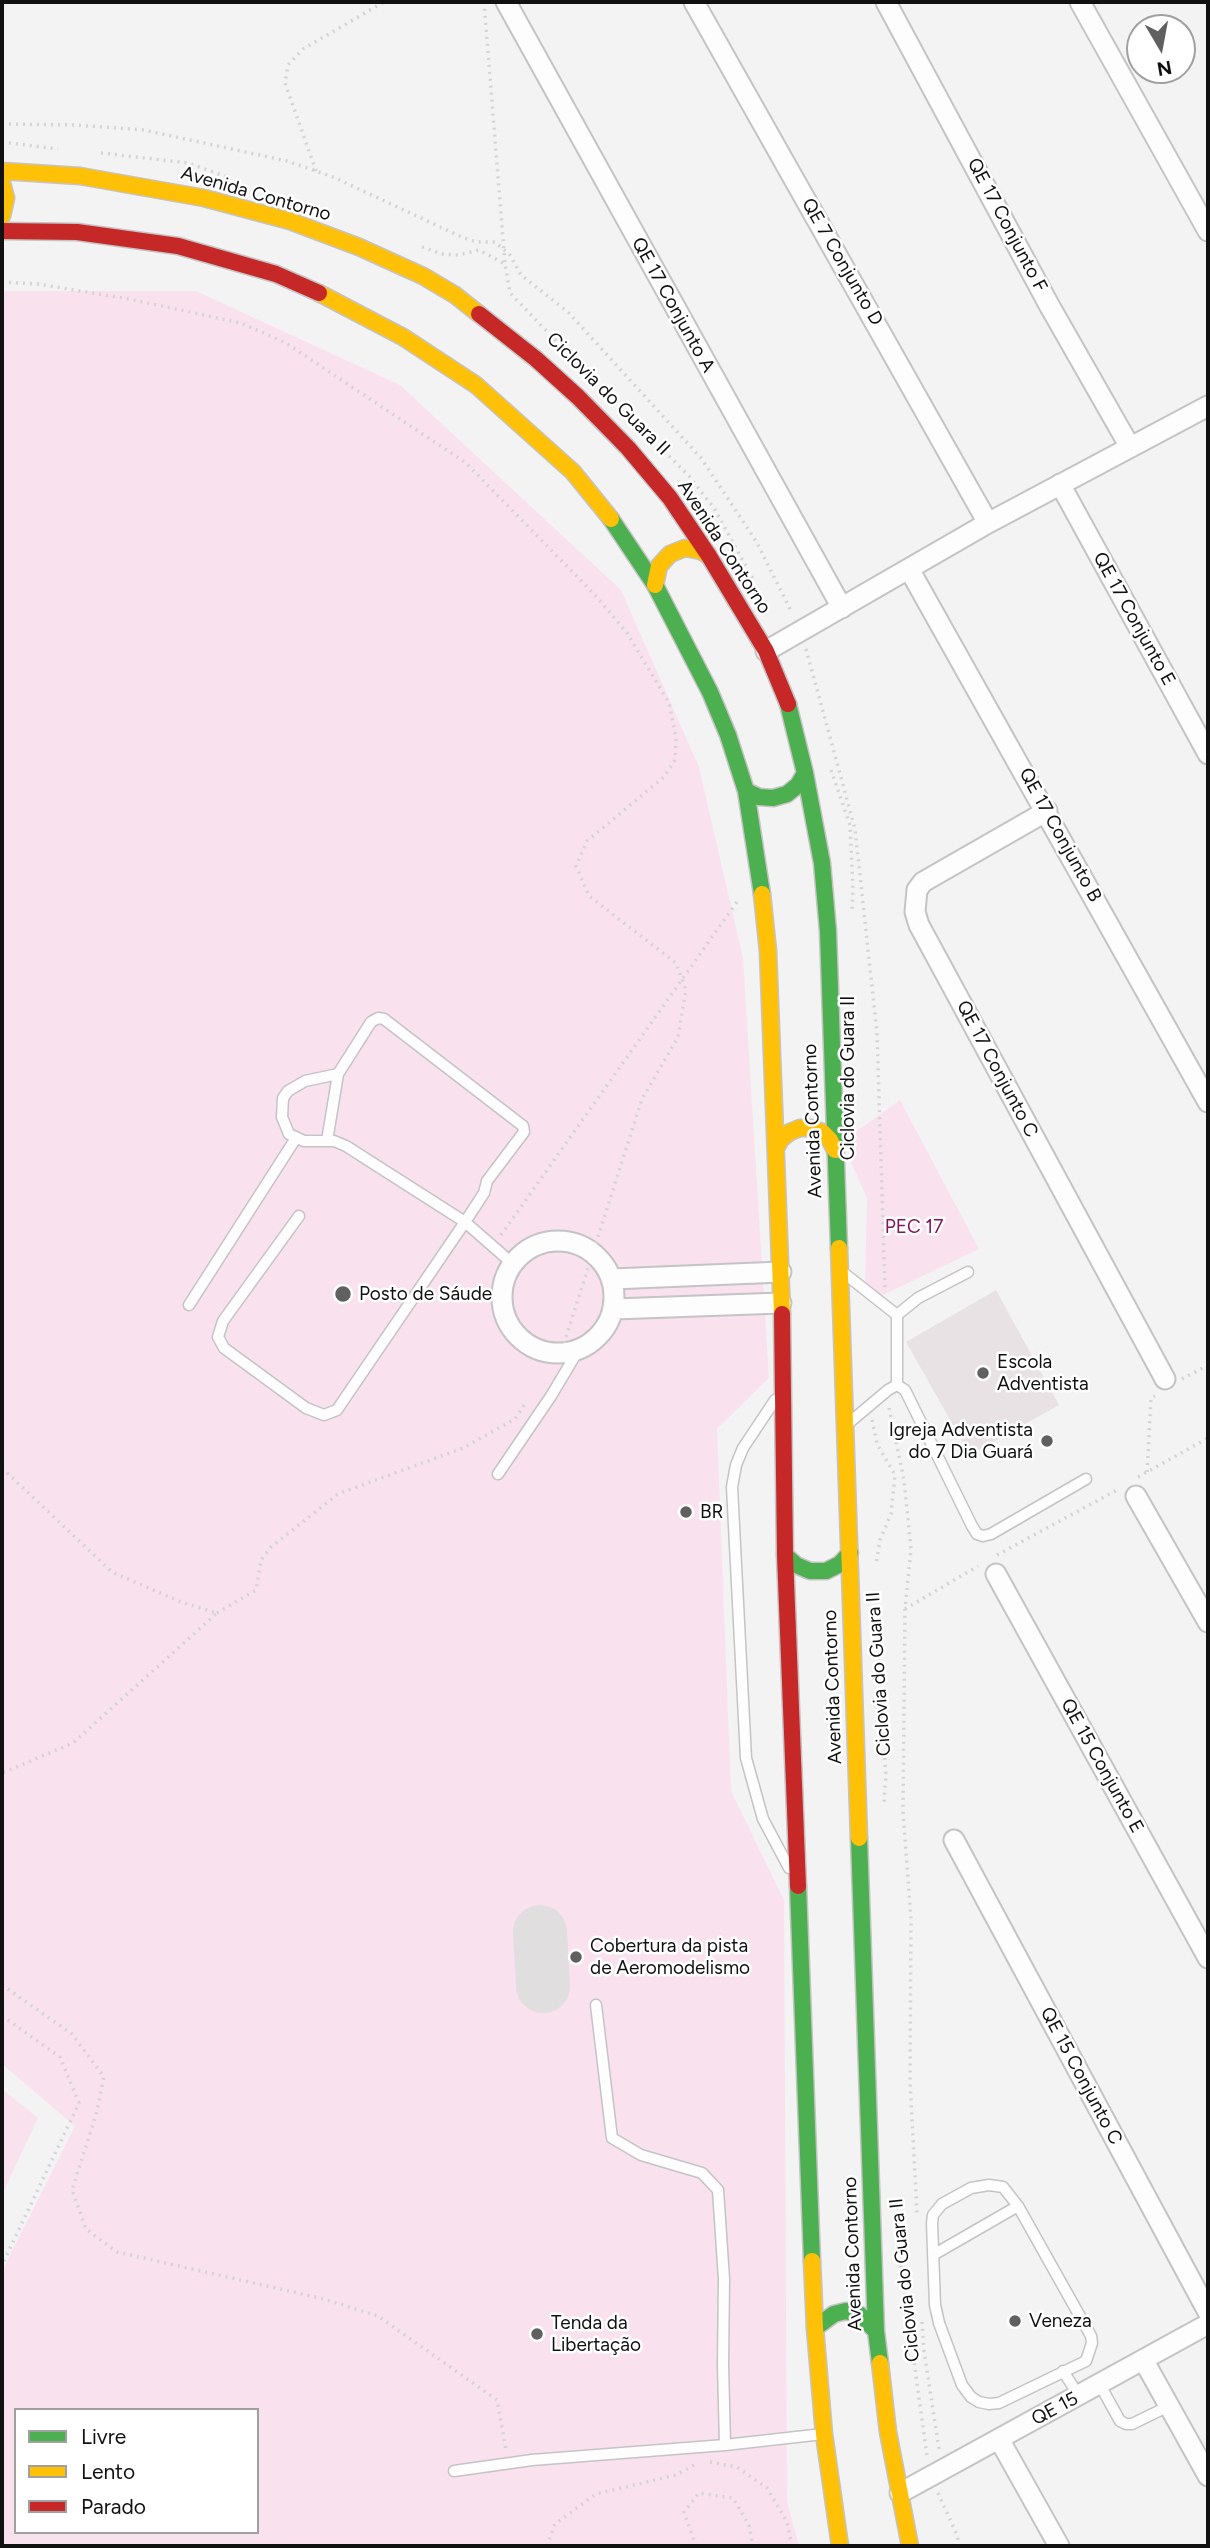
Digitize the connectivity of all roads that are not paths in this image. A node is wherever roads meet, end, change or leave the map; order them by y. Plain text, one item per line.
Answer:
1 (506, 2) edge
2 (694, 2) edge
3 (886, 2) edge
4 (1080, 2) edge
5 (2, 171) edge
6 (2, 183) edge
7 (2, 216) edge
8 (2, 231) edge
9 (1208, 231) edge
10 (1208, 408) edge
11 (1130, 447) junction
12 (1060, 484) junction
13 (988, 523) junction
14 (709, 556) junction
15 (909, 569) junction
16 (655, 584) junction
17 (842, 608) junction
18 (766, 651) junction
19 (1208, 754) edge
20 (804, 773) junction
21 (746, 791) junction
22 (1047, 811) junction
23 (338, 1074) junction
24 (1208, 1102) edge
25 (296, 1139) junction
26 (327, 1141) junction
27 (776, 1148) junction
28 (835, 1150) junction
29 (299, 1216) dead end
30 (465, 1222) junction
31 (513, 1264) junction
32 (840, 1270) junction
33 (781, 1272) junction
34 (968, 1272) dead end
35 (612, 1279) junction
36 (781, 1303) junction
37 (189, 1305) dead end
38 (614, 1309) junction
39 (897, 1315) junction
40 (570, 1351) junction
41 (897, 1385) junction
42 (1167, 1385) road end
43 (783, 1388) junction
44 (847, 1425) junction
45 (498, 1474) dead end
46 (1086, 1479) dead end
47 (1129, 1489) road end
48 (850, 1553) junction
49 (785, 1555) junction
50 (989, 1566) road end
51 (1208, 1622) edge
52 (954, 1840) dead end
53 (799, 1885) junction
54 (1208, 1958) edge
55 (596, 2005) dead end
56 (1018, 2206) junction
57 (933, 2255) junction
58 (1208, 2312) edge
59 (1208, 2324) edge
60 (815, 2328) junction
61 (876, 2331) junction
62 (1144, 2361) junction
63 (1063, 2371) junction
64 (1100, 2385) junction
65 (1079, 2396) junction
66 (1169, 2406) junction
67 (824, 2434) junction
68 (999, 2439) junction
69 (725, 2445) junction
70 (454, 2471) dead end
71 (1208, 2476) edge
72 (900, 2493) junction
73 (840, 2546) edge
74 (910, 2546) edge
75 (1059, 2546) edge

1 - 17 street, QE 17 Conjunto A
2 - 13 street, QE 7 Conjunto D
3 - 11 street, QE 17 Conjunto F
4 - 9 street
5 - 14 main road, Avenida Contorno
6 - 7 main road
8 - 16 main road, Avenida Contorno
10 - 11 street
11 - 12 street
12 - 13 street
12 - 19 street, QE 17 Conjunto E
13 - 15 street
14 - 16 main road
14 - 18 main road, Avenida Contorno
15 - 17 street
15 - 22 street, QE 17 Conjunto B
16 - 21 main road, Avenida Contorno
17 - 18 street
18 - 20 main road, Avenida Contorno
20 - 21 main road
20 - 28 main road, Avenida Contorno
21 - 27 main road, Avenida Contorno
22 - 24 street, QE 17 Conjunto B
22 - 42 street, QE 17 Conjunto C
23 - 25 lane
23 - 26 lane
23 - 30 lane
25 - 26 lane
25 - 37 lane
26 - 30 lane
27 - 28 main road
27 - 33 main road, Avenida Contorno
28 - 32 main road, Avenida Contorno
29 - 30 lane
30 - 31 lane
31 - 35 street
31 - 40 street
32 - 39 lane
32 - 44 main road, Avenida Contorno
33 - 35 street
33 - 36 main road, Avenida Contorno
34 - 39 lane
35 - 38 street
36 - 38 street
36 - 43 main road, Avenida Contorno
38 - 40 street
39 - 41 lane
40 - 45 lane
41 - 44 lane
41 - 46 lane
43 - 49 main road, Avenida Contorno
43 - 53 lane
44 - 48 main road, Avenida Contorno
47 - 51 street
48 - 49 main road
48 - 61 main road, Avenida Contorno
49 - 53 main road, Avenida Contorno
50 - 54 street, QE 15 Conjunto E
52 - 58 street, QE 15 Conjunto C
53 - 60 main road, Avenida Contorno
55 - 69 lane
56 - 57 lane
56 - 57 lane
56 - 63 lane
57 - 63 lane
59 - 62 street, QE 15
60 - 61 main road
60 - 67 main road, Avenida Contorno
61 - 72 main road, Avenida Contorno
62 - 64 street, QE 15
62 - 66 street
63 - 65 lane
64 - 65 street, QE 15
64 - 66 lane
65 - 68 street, QE 15
66 - 71 street
67 - 69 lane
67 - 73 main road, Avenida Contorno
68 - 72 street, QE 15
68 - 75 street
69 - 70 lane
72 - 74 main road, Avenida Contorno

